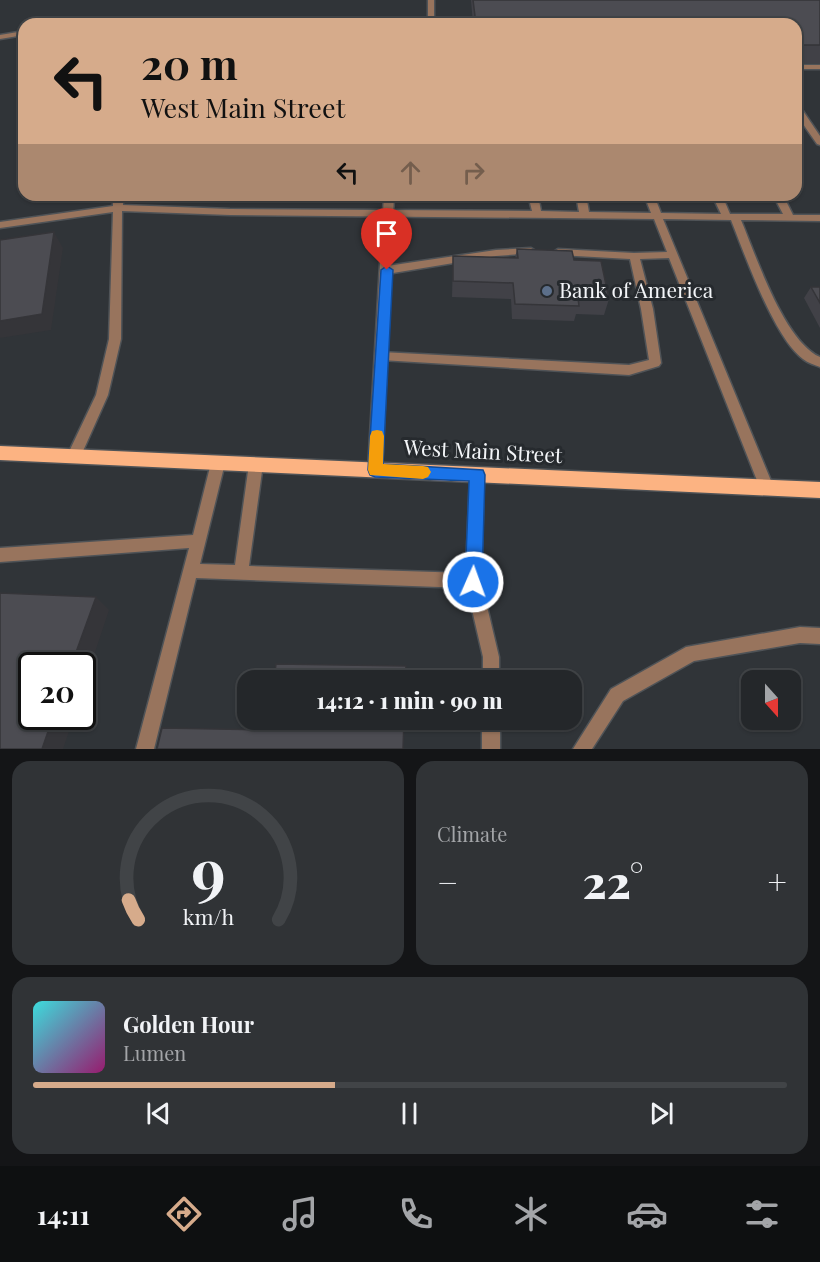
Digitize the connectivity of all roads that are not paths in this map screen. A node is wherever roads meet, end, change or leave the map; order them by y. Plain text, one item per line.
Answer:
1 (431, 0) edge
2 (431, 18) edge
3 (18, 34) edge
4 (0, 37) edge
5 (802, 67) edge
6 (820, 67) edge
7 (802, 116) edge
8 (820, 142) edge
9 (118, 201) edge
10 (389, 201) edge
11 (534, 201) edge
12 (582, 201) edge
13 (651, 201) edge
14 (721, 201) edge
15 (781, 201) edge
16 (118, 208) junction
17 (388, 212) junction
18 (584, 213) junction
19 (537, 214) junction
20 (656, 216) junction
21 (731, 217) junction
22 (790, 218) junction
23 (820, 218) edge
24 (0, 225) edge
25 (673, 255) junction
26 (634, 256) junction
27 (387, 270) junction
28 (381, 356) junction
29 (820, 362) edge
30 (0, 453) edge
31 (74, 456) junction
32 (218, 463) junction
33 (256, 464) junction
34 (375, 470) junction
35 (477, 475) junction
36 (767, 488) junction
37 (820, 490) edge
38 (198, 541) junction
39 (0, 555) edge
40 (190, 571) junction
41 (242, 572) junction
42 (473, 582) junction
43 (820, 636) edge
44 (491, 670) edge
45 (491, 730) edge
46 (145, 749) edge
47 (491, 749) edge
48 (582, 749) edge

1 - 2 street
3 - 4 street
5 - 6 street
7 - 8 street
9 - 16 street
10 - 17 street
11 - 19 street
12 - 18 street
13 - 20 street
14 - 21 street
15 - 22 street
16 - 17 street
16 - 24 street
16 - 31 street
17 - 19 street
17 - 27 street
18 - 19 street
18 - 20 street
20 - 21 street
20 - 25 street
21 - 22 street
21 - 29 street
22 - 23 street
25 - 26 street
25 - 36 street
26 - 27 street
26 - 28 street
27 - 28 street
28 - 34 street
30 - 31 main road, West Main Street
31 - 32 main road, West Main Street
32 - 33 main road, West Main Street
32 - 38 street
33 - 34 main road, West Main Street
33 - 41 street
34 - 35 main road, West Main Street
35 - 36 main road, West Main Street
35 - 42 street
36 - 37 main road, West Main Street
38 - 39 street
38 - 40 street
40 - 41 street
40 - 46 street
41 - 42 street
42 - 44 street
43 - 48 street
45 - 47 street

